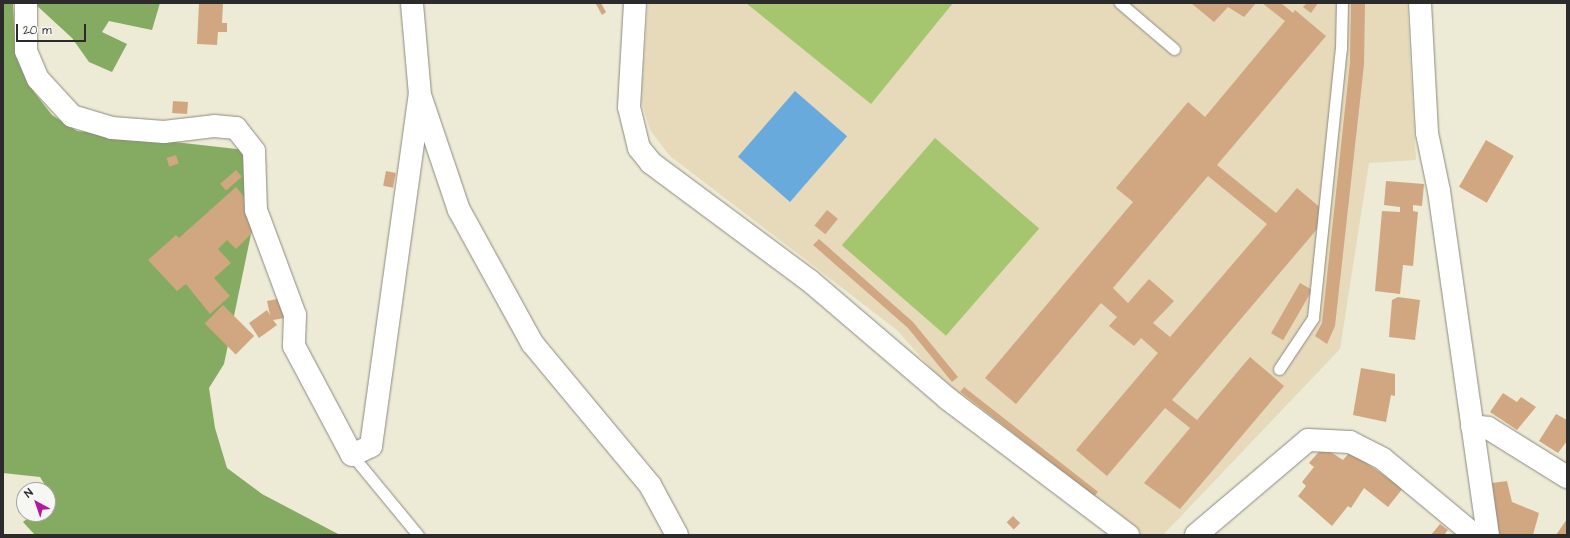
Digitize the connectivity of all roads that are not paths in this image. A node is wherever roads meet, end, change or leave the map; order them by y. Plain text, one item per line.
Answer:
1 (26, 3) edge
2 (412, 3) edge
3 (635, 3) edge
4 (1120, 3) edge
5 (1342, 3) edge
6 (1420, 3) edge
7 (1174, 49) dead end
8 (420, 95) junction
9 (1279, 369) dead end
10 (1472, 426) junction
11 (352, 455) junction
12 (1567, 477) edge
13 (418, 535) edge
14 (677, 535) edge
15 (1128, 535) edge
16 (1196, 535) edge
17 (1487, 535) edge

1 - 11 street
2 - 8 street
3 - 15 street
4 - 7 lane
5 - 9 lane
6 - 10 street
8 - 11 street
8 - 14 street
10 - 12 street
10 - 17 street
11 - 13 lane
16 - 17 street

